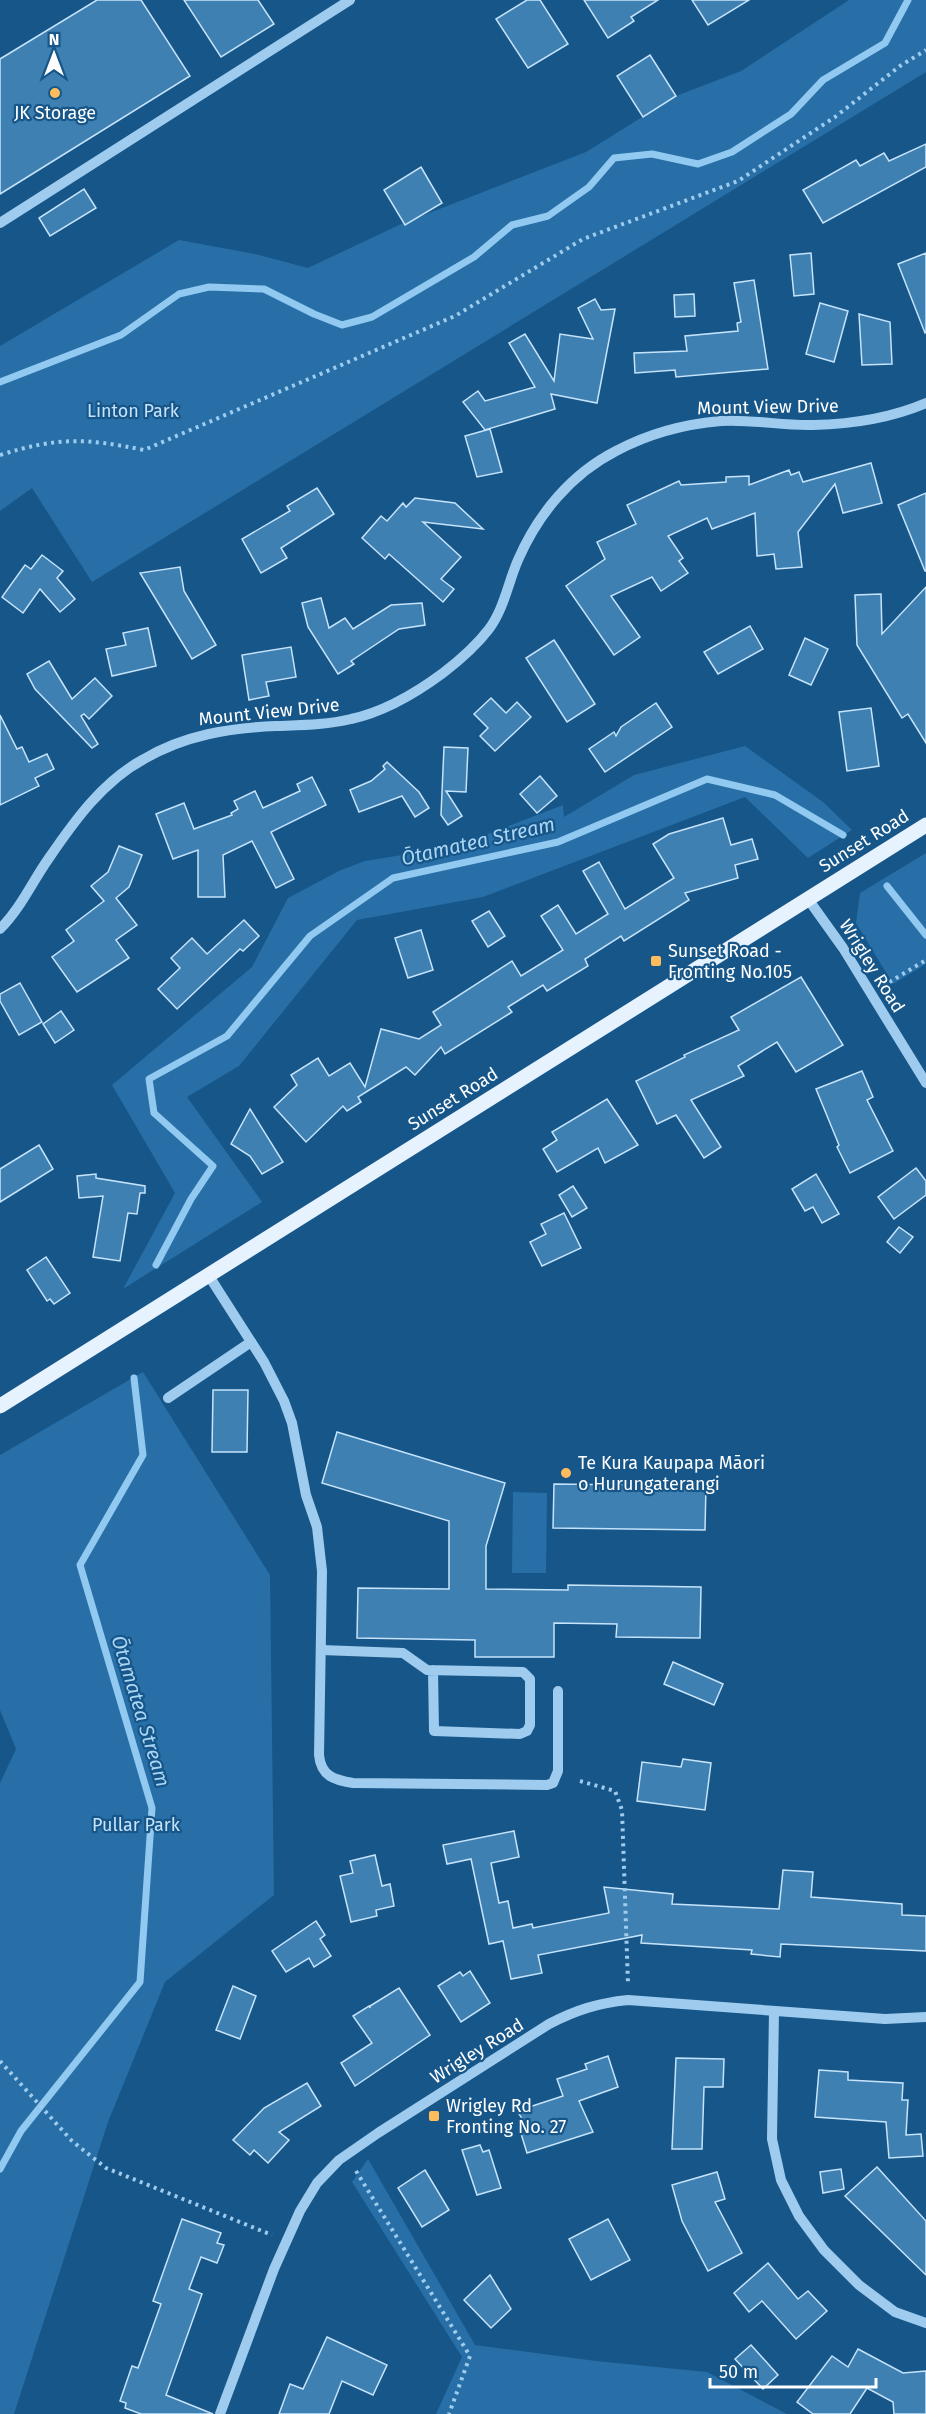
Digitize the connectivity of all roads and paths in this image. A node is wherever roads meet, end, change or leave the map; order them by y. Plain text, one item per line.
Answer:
1 (350, 0) edge
2 (926, 50) edge
3 (0, 223) edge
4 (926, 403) edge
5 (0, 455) edge
6 (926, 825) edge
7 (808, 899) junction
8 (0, 929) edge
9 (926, 960) edge
10 (871, 994) junction
11 (926, 1083) edge
12 (208, 1276) junction
13 (251, 1342) junction
14 (168, 1398) dead end
15 (0, 1406) edge
16 (321, 1650) junction
17 (433, 1670) junction
18 (558, 1691) dead end
19 (580, 1781) dead end
20 (628, 2000) junction
21 (774, 2011) junction
22 (926, 2018) edge
23 (0, 2061) edge
24 (356, 2171) dead end
25 (287, 2241) junction
26 (926, 2323) edge
27 (220, 2414) edge
28 (449, 2414) edge

1 - 3 street
2 - 5 path
4 - 8 street, Mount View Drive
6 - 7 main road, Sunset Road
7 - 10 street, Wrigley Road
7 - 12 main road, Sunset Road
9 - 10 path
10 - 11 street, Wrigley Road
12 - 13 street
12 - 15 main road, Sunset Road
13 - 14 street
13 - 16 street
16 - 17 street
16 - 18 street
17 - 17 street
19 - 20 path
20 - 21 street, Wrigley Road
20 - 25 street, Wrigley Road
21 - 22 street, Wrigley Road
21 - 26 street
23 - 25 path
24 - 28 path
25 - 27 street, Wrigley Road

